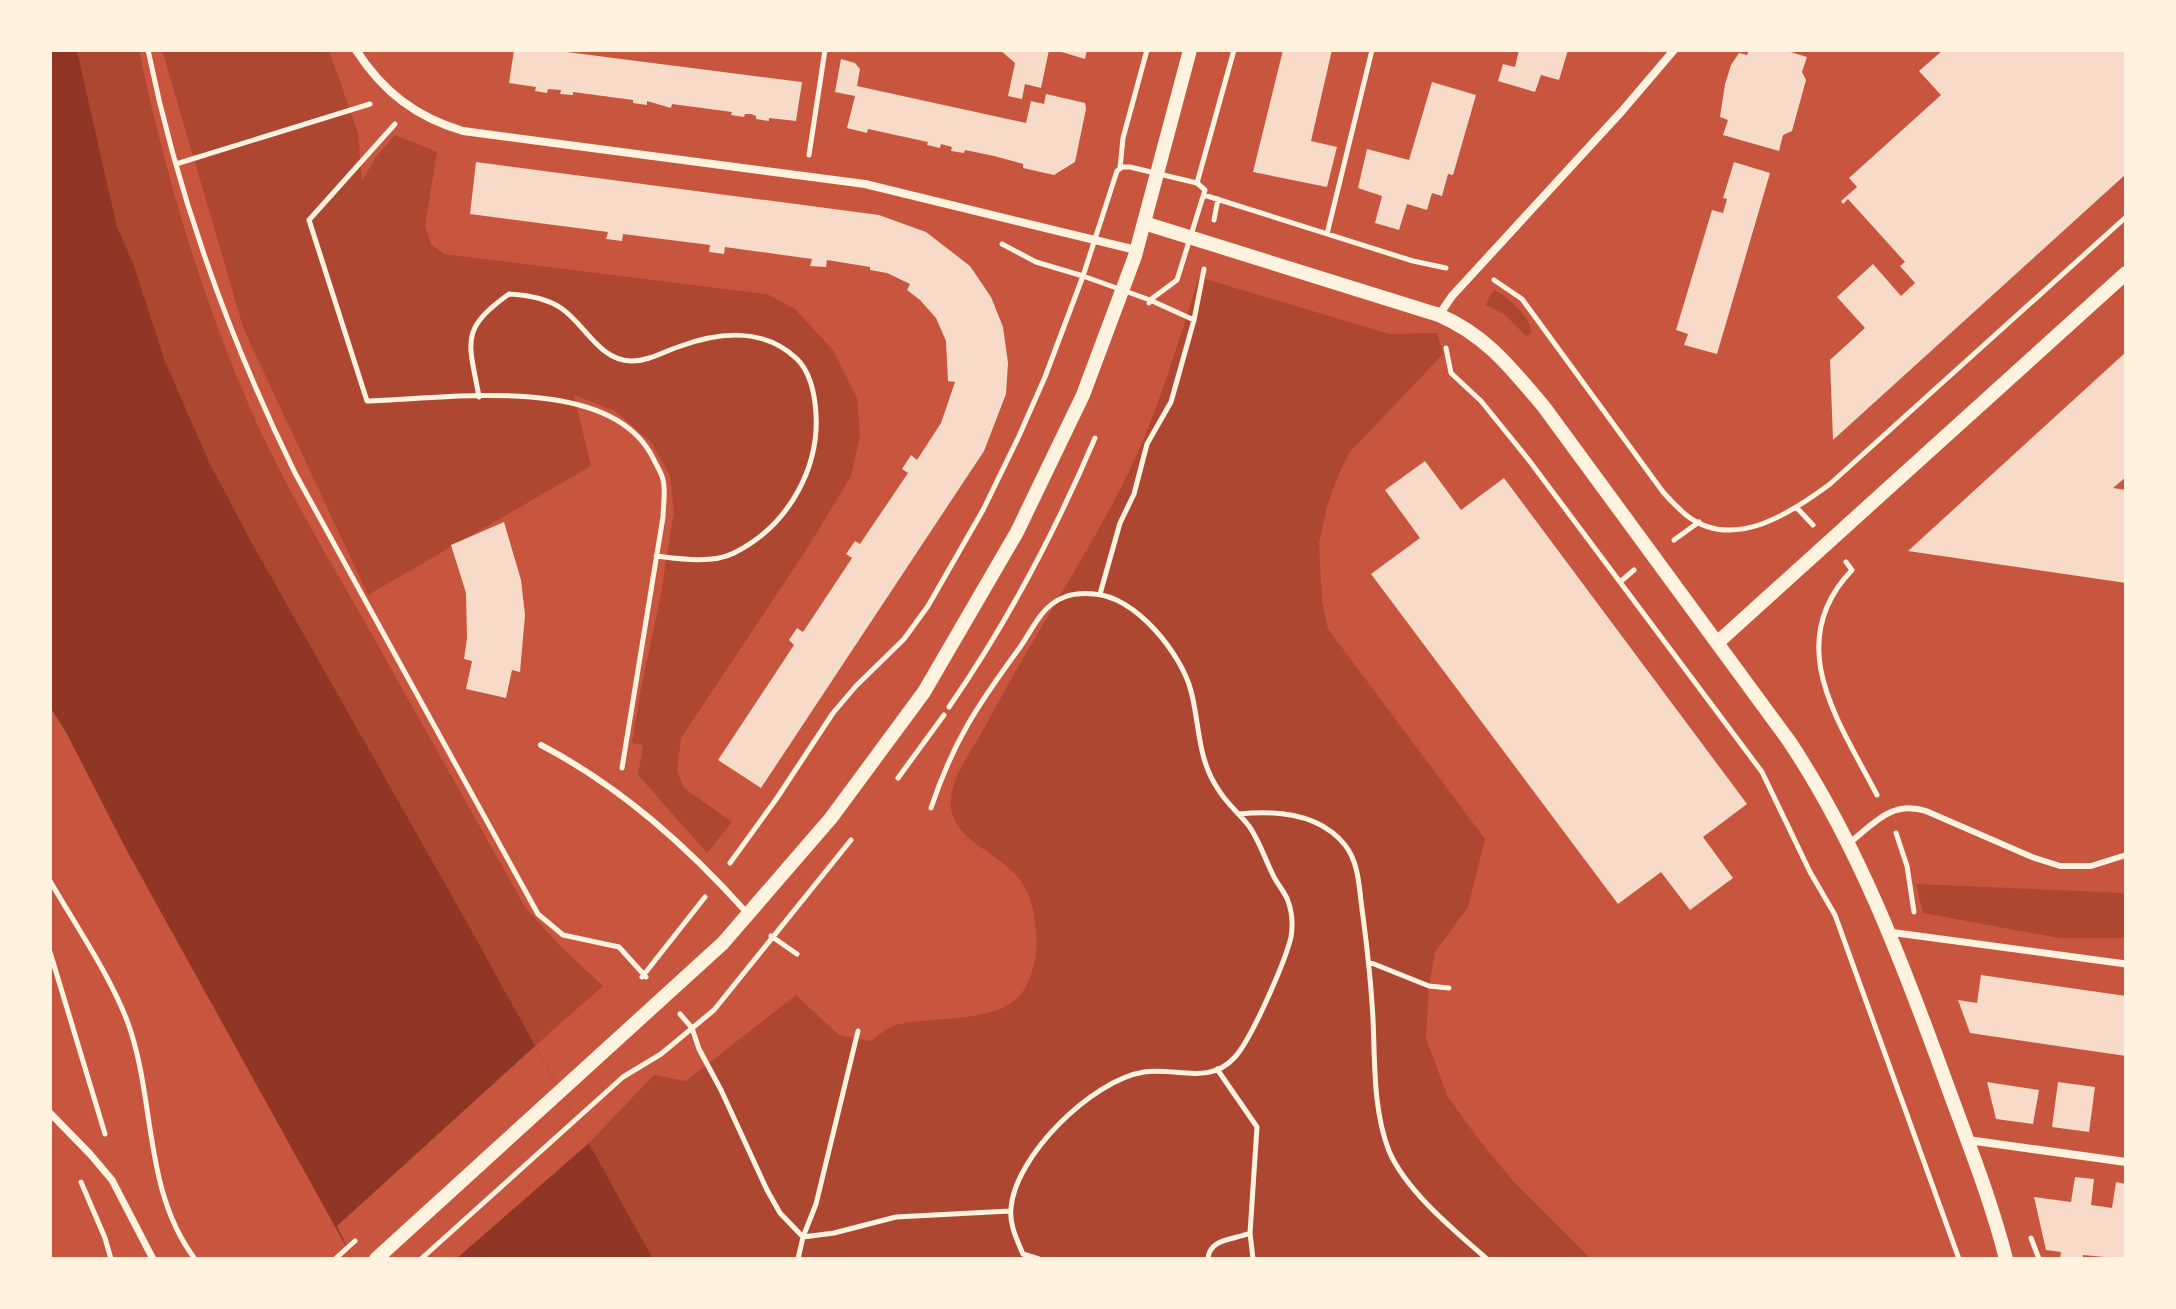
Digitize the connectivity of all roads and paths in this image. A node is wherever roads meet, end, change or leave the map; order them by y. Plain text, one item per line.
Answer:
1 (148, 50) edge
2 (356, 50) edge
3 (825, 50) edge
4 (1147, 50) edge
5 (1190, 50) edge
6 (1234, 50) edge
7 (1372, 50) edge
8 (1674, 50) edge
9 (394, 96) junction
10 (410, 109) junction
11 (176, 164) junction
12 (1120, 168) dead end
13 (807, 176) junction
14 (1197, 183) dead end
15 (2126, 217) edge
16 (1144, 223) junction
17 (1327, 234) dead end
18 (1210, 242) junction
19 (1136, 250) junction
20 (2126, 273) edge
21 (1083, 276) dead end
22 (1150, 300) dead end
23 (1439, 315) junction
24 (1194, 320) junction
25 (1451, 373) dead end
26 (479, 397) junction
27 (1764, 524) dead end
28 (656, 556) junction
29 (1100, 594) junction
30 (1717, 643) junction
31 (541, 745) dead end
32 (619, 792) junction
33 (931, 808) dead end
34 (1239, 814) junction
35 (1848, 844) junction
36 (2126, 855) edge
37 (718, 880) junction
38 (50, 881) edge
39 (750, 915) junction
40 (1889, 932) junction
41 (50, 952) edge
42 (797, 954) dead end
43 (1369, 962) junction
44 (2126, 964) edge
45 (1449, 988) dead end
46 (858, 1031) dead end
47 (1217, 1069) junction
48 (50, 1113) edge
49 (106, 1135) dead end
50 (1967, 1139) junction
51 (2126, 1162) edge
52 (78, 1175) dead end
53 (1010, 1211) junction
54 (1250, 1233) junction
55 (803, 1237) junction
56 (1021, 1257) edge
57 (111, 1259) edge
58 (153, 1259) edge
59 (195, 1259) edge
60 (376, 1259) edge
61 (421, 1259) edge
62 (798, 1259) edge
63 (1039, 1259) edge
64 (1208, 1259) edge
65 (1253, 1259) edge
66 (1487, 1259) edge
67 (1959, 1259) edge
68 (2006, 1259) edge

1 - 11 path
2 - 9 street
3 - 13 path
4 - 12 path
5 - 16 street
6 - 14 path
7 - 17 path
8 - 23 street
9 - 10 street
9 - 11 path
10 - 13 street
10 - 26 path
11 - 37 path
13 - 19 street
15 - 27 path
16 - 18 street
16 - 19 street
18 - 23 street
18 - 24 path
19 - 39 street
20 - 30 street
21 - 37 path
22 - 24 path
23 - 30 street
24 - 29 path
25 - 67 path
26 - 28 path
26 - 28 path
28 - 32 path
29 - 33 path
29 - 34 path
30 - 35 street
31 - 32 lane
32 - 37 lane
34 - 43 path
34 - 47 path
35 - 36 lane
35 - 40 street
37 - 39 lane
38 - 59 path
39 - 42 path
39 - 60 street
40 - 44 street
40 - 50 street
41 - 49 path
43 - 45 path
43 - 66 path
46 - 55 path
47 - 53 path
47 - 54 path
48 - 58 street
50 - 51 street
50 - 68 street
52 - 57 path
53 - 55 path
53 - 56 path
54 - 64 path
54 - 65 path
55 - 61 path
55 - 62 path
56 - 63 path

